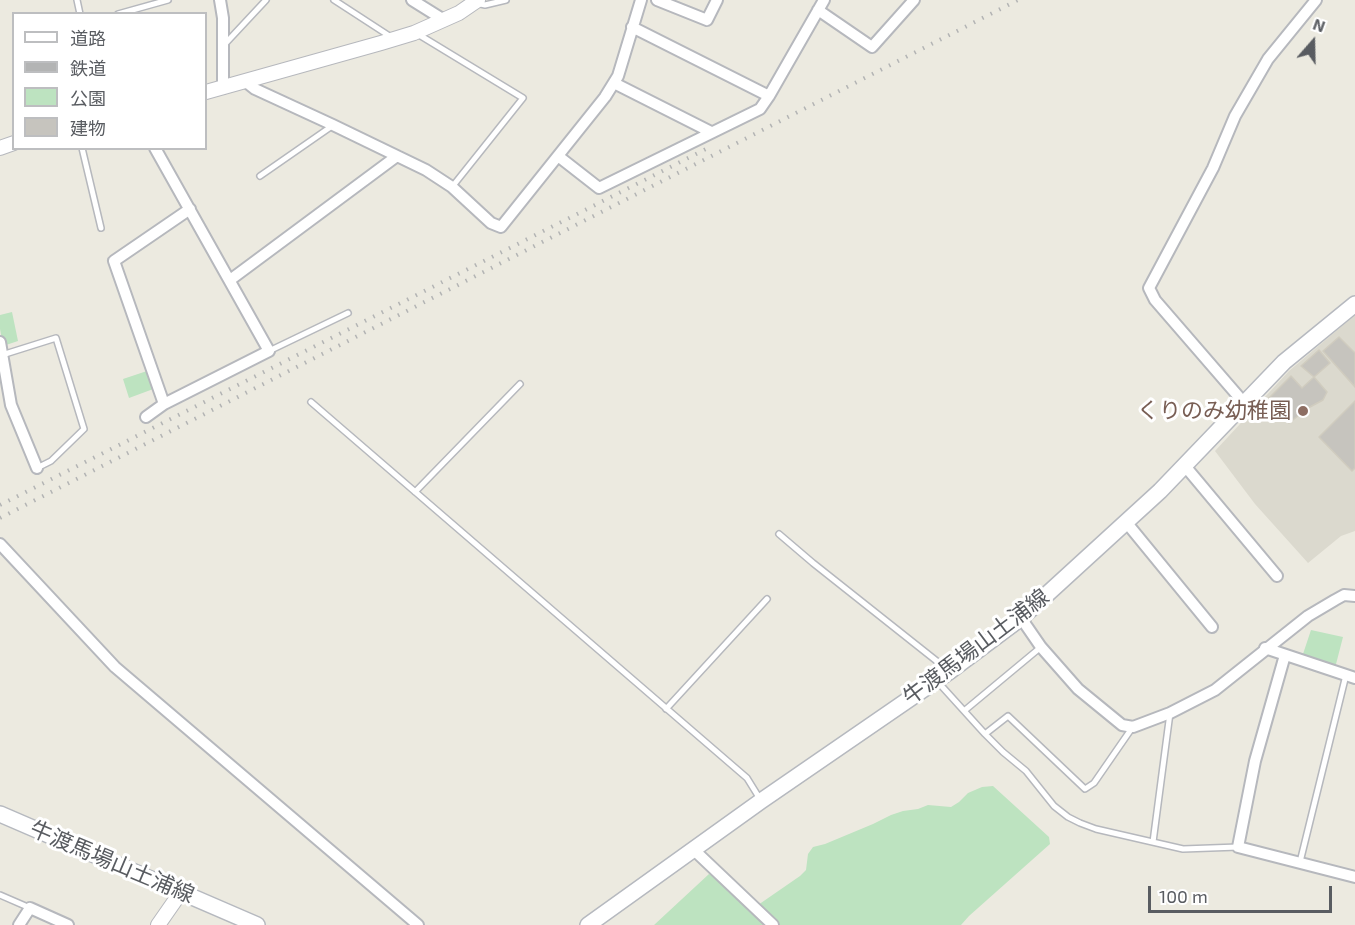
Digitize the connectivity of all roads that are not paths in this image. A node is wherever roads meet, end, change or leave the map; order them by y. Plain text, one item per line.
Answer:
1 (168, 0) edge
2 (220, 0) edge
3 (266, 0) edge
4 (334, 0) edge
5 (412, 0) edge
6 (506, 0) edge
7 (641, 0) edge
8 (657, 0) edge
9 (717, 0) edge
10 (824, 0) edge
11 (914, 0) edge
12 (1316, 0) edge
13 (476, 1) edge
14 (818, 10) junction
15 (125, 12) edge
16 (444, 20) junction
17 (632, 27) junction
18 (414, 33) junction
19 (395, 39) junction
20 (223, 46) junction
21 (245, 81) junction
22 (614, 83) junction
23 (223, 88) junction
24 (207, 92) edge
25 (769, 96) junction
26 (333, 125) junction
27 (711, 132) junction
28 (82, 150) edge
29 (156, 150) edge
30 (397, 156) junction
31 (558, 156) junction
32 (260, 176) dead end
33 (452, 187) junction
34 (190, 209) junction
35 (101, 228) dead end
36 (230, 280) junction
37 (1355, 304) edge
38 (348, 313) dead end
39 (0, 342) edge
40 (269, 351) junction
41 (2, 355) junction
42 (520, 384) dead end
43 (311, 402) dead end
44 (164, 404) junction
45 (1245, 404) junction
46 (146, 417) dead end
47 (1185, 466) junction
48 (37, 468) joint
49 (415, 492) junction
50 (1126, 522) junction
51 (779, 534) dead end
52 (0, 544) edge
53 (1277, 576) dead end
54 (1355, 596) edge
55 (767, 600) dead end
56 (1021, 618) junction
57 (1212, 627) dead end
58 (1041, 647) junction
59 (1265, 648) junction
60 (1285, 655) junction
61 (950, 671) junction
62 (1351, 676) edge
63 (936, 680) junction
64 (666, 709) junction
65 (964, 711) junction
66 (1170, 713) junction
67 (1133, 727) junction
68 (986, 734) junction
69 (761, 801) junction
70 (0, 814) edge
71 (1153, 842) junction
72 (1238, 847) junction
73 (694, 850) junction
74 (1300, 862) junction
75 (1355, 876) edge
76 (181, 892) junction
77 (0, 895) edge
78 (30, 908) junction
79 (19, 925) edge
80 (68, 925) edge
81 (158, 925) edge
82 (257, 925) edge
83 (418, 925) edge
84 (588, 925) edge
85 (772, 925) edge

1 - 15 lane
2 - 20 street
3 - 20 lane
4 - 19 lane
5 - 16 street
6 - 13 lane
7 - 17 street
8 - 9 street
10 - 14 street
11 - 14 street
12 - 45 street
13 - 16 street
14 - 25 street
16 - 18 street
17 - 22 street
17 - 25 street
18 - 19 street
18 - 33 lane
19 - 21 street
20 - 23 street
21 - 23 street
21 - 26 street
22 - 27 street
22 - 31 street
23 - 24 street
25 - 27 street
26 - 30 street
26 - 32 lane
27 - 31 street
28 - 35 lane
29 - 34 street
30 - 33 street
30 - 36 street
31 - 33 street
34 - 36 street
34 - 44 street
36 - 40 street
37 - 45 main road, 牛渡馬場山土浦線
38 - 40 lane
39 - 41 street
40 - 44 street
41 - 48 street
41 - 48 lane
42 - 49 lane
43 - 49 lane
44 - 46 street
45 - 47 main road, 牛渡馬場山土浦線
47 - 50 main road, 牛渡馬場山土浦線
47 - 53 street
49 - 64 lane
50 - 56 main road, 牛渡馬場山土浦線
50 - 57 street
51 - 61 lane
52 - 83 street
54 - 59 street
55 - 64 lane
56 - 58 street
56 - 61 main road, 牛渡馬場山土浦線
58 - 65 lane
58 - 67 street
59 - 60 street
59 - 66 street
60 - 62 street
60 - 72 street
61 - 63 main road, 牛渡馬場山土浦線
62 - 74 lane
63 - 65 lane
63 - 69 main road, 牛渡馬場山土浦線
64 - 69 lane
65 - 68 lane
66 - 67 street
66 - 71 lane
67 - 68 lane
68 - 71 lane
69 - 73 main road, 牛渡馬場山土浦線
70 - 76 main road, 牛渡馬場山土浦線
71 - 72 lane
72 - 74 street
73 - 84 main road, 牛渡馬場山土浦線
73 - 85 street
74 - 75 street
76 - 81 street
76 - 82 main road, 牛渡馬場山土浦線
77 - 78 lane
78 - 79 street
78 - 80 street

